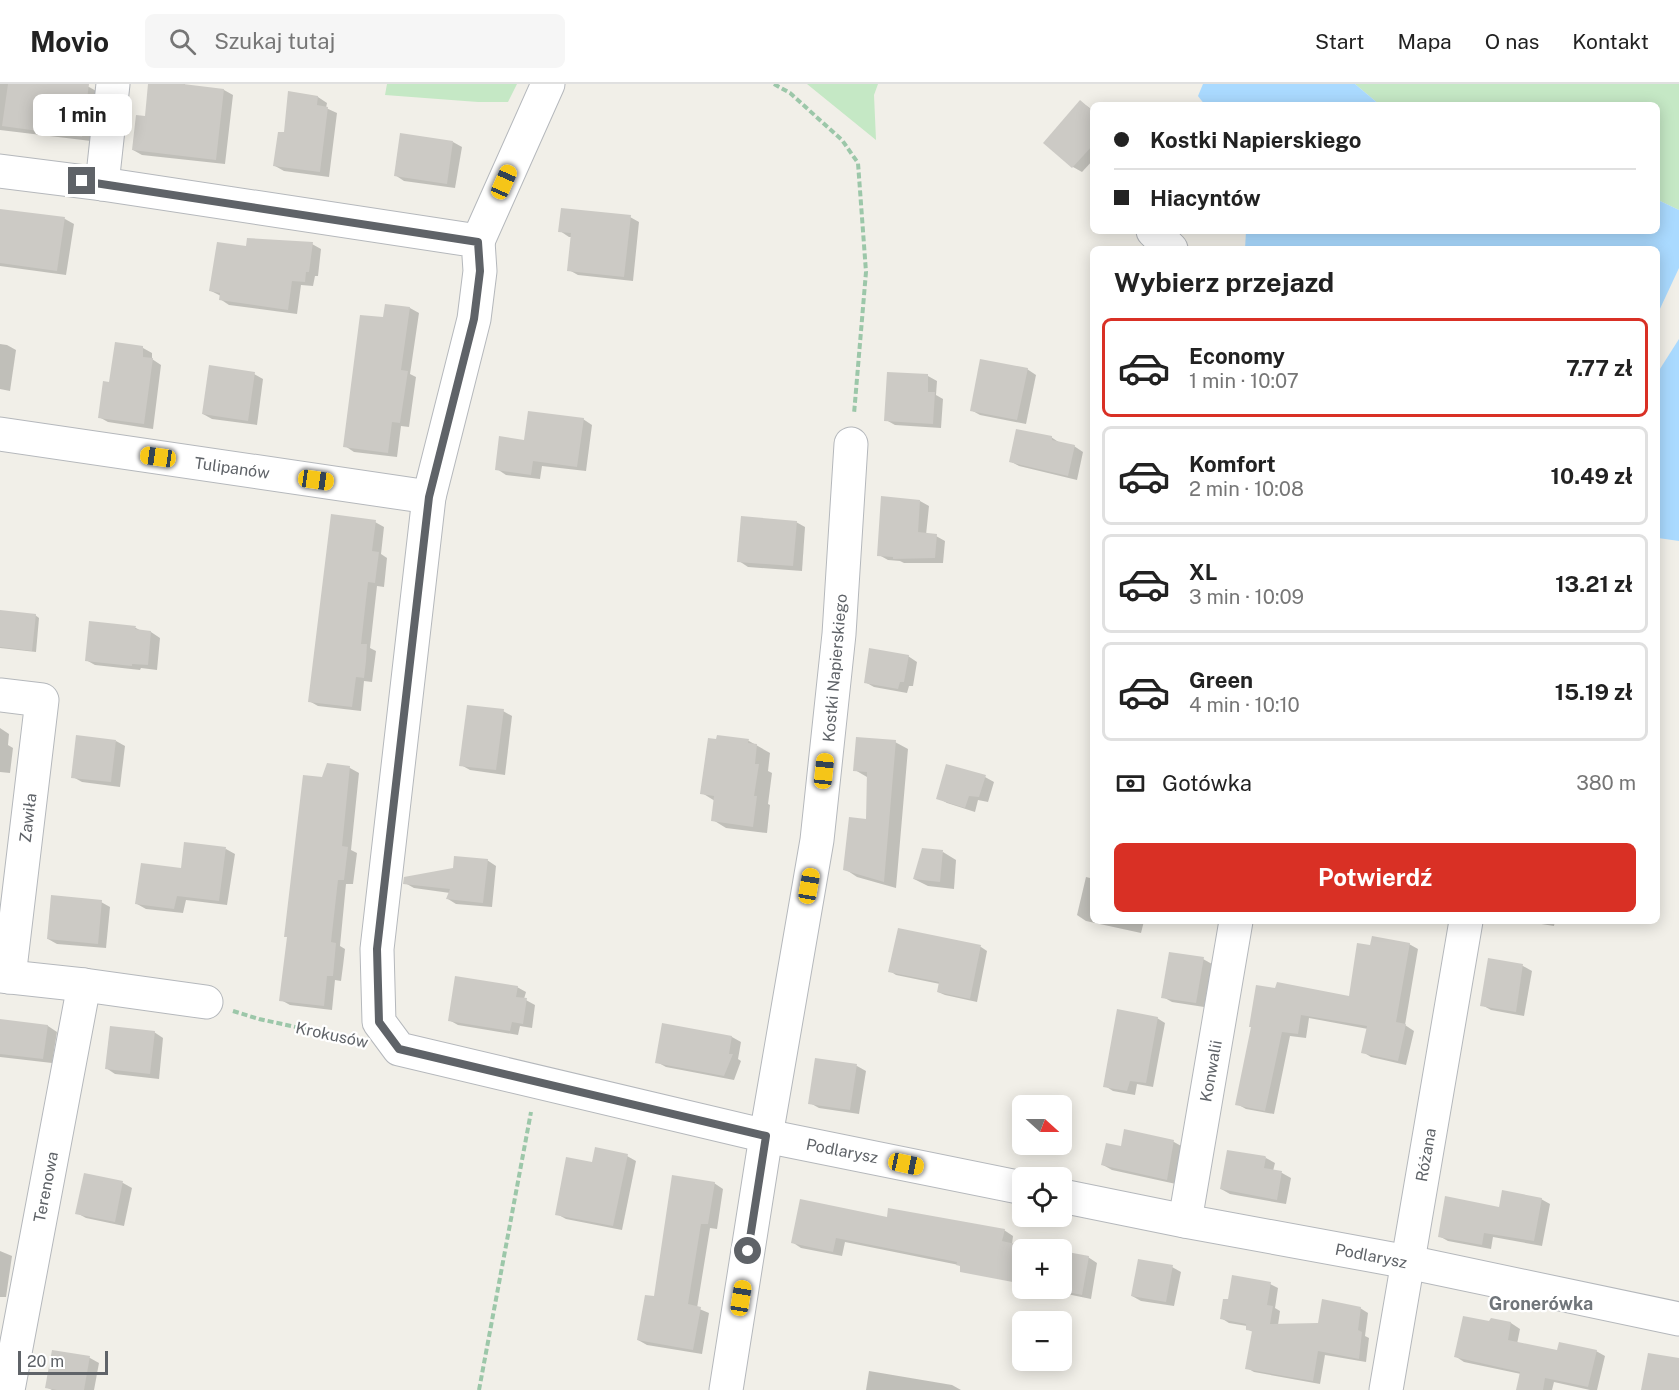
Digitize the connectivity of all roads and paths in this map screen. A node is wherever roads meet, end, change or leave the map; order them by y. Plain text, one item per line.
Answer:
1 (113, 84) edge
2 (548, 84) edge
3 (774, 84) edge
4 (0, 171) edge
5 (102, 184) junction
6 (1157, 234) edge
7 (467, 240) junction
8 (1168, 246) edge
9 (0, 434) edge
10 (851, 444) joint
11 (429, 497) junction
12 (0, 694) edge
13 (1235, 924) edge
14 (1465, 924) edge
15 (5, 977) edge
16 (84, 985) junction
17 (206, 1002) joint
18 (352, 1039) dead end
19 (537, 1081) junction
20 (766, 1136) junction
21 (1012, 1186) edge
22 (1072, 1198) edge
23 (1185, 1221) junction
24 (1408, 1262) junction
25 (1679, 1319) edge
26 (8, 1390) edge
27 (479, 1390) edge
28 (726, 1390) edge
29 (1386, 1390) edge

1 - 5 street
2 - 7 street
3 - 10 path
4 - 5 street
5 - 7 street
6 - 8 street
7 - 11 street
9 - 11 street, Tulipanów
10 - 20 street, Kostki Napierskiego
11 - 19 street
12 - 15 street, Zawiła
13 - 23 street, Konwalii
14 - 24 street, Różana
15 - 16 street
16 - 17 street
16 - 26 street, Terenowa
17 - 18 path, Krokusów
19 - 20 street
19 - 27 path
20 - 21 street, Podlarysz
20 - 28 street, Kostki Napierskiego
22 - 23 street, Podlarysz
23 - 24 street, Podlarysz
24 - 25 street, Podlarysz
24 - 29 street, Różana

